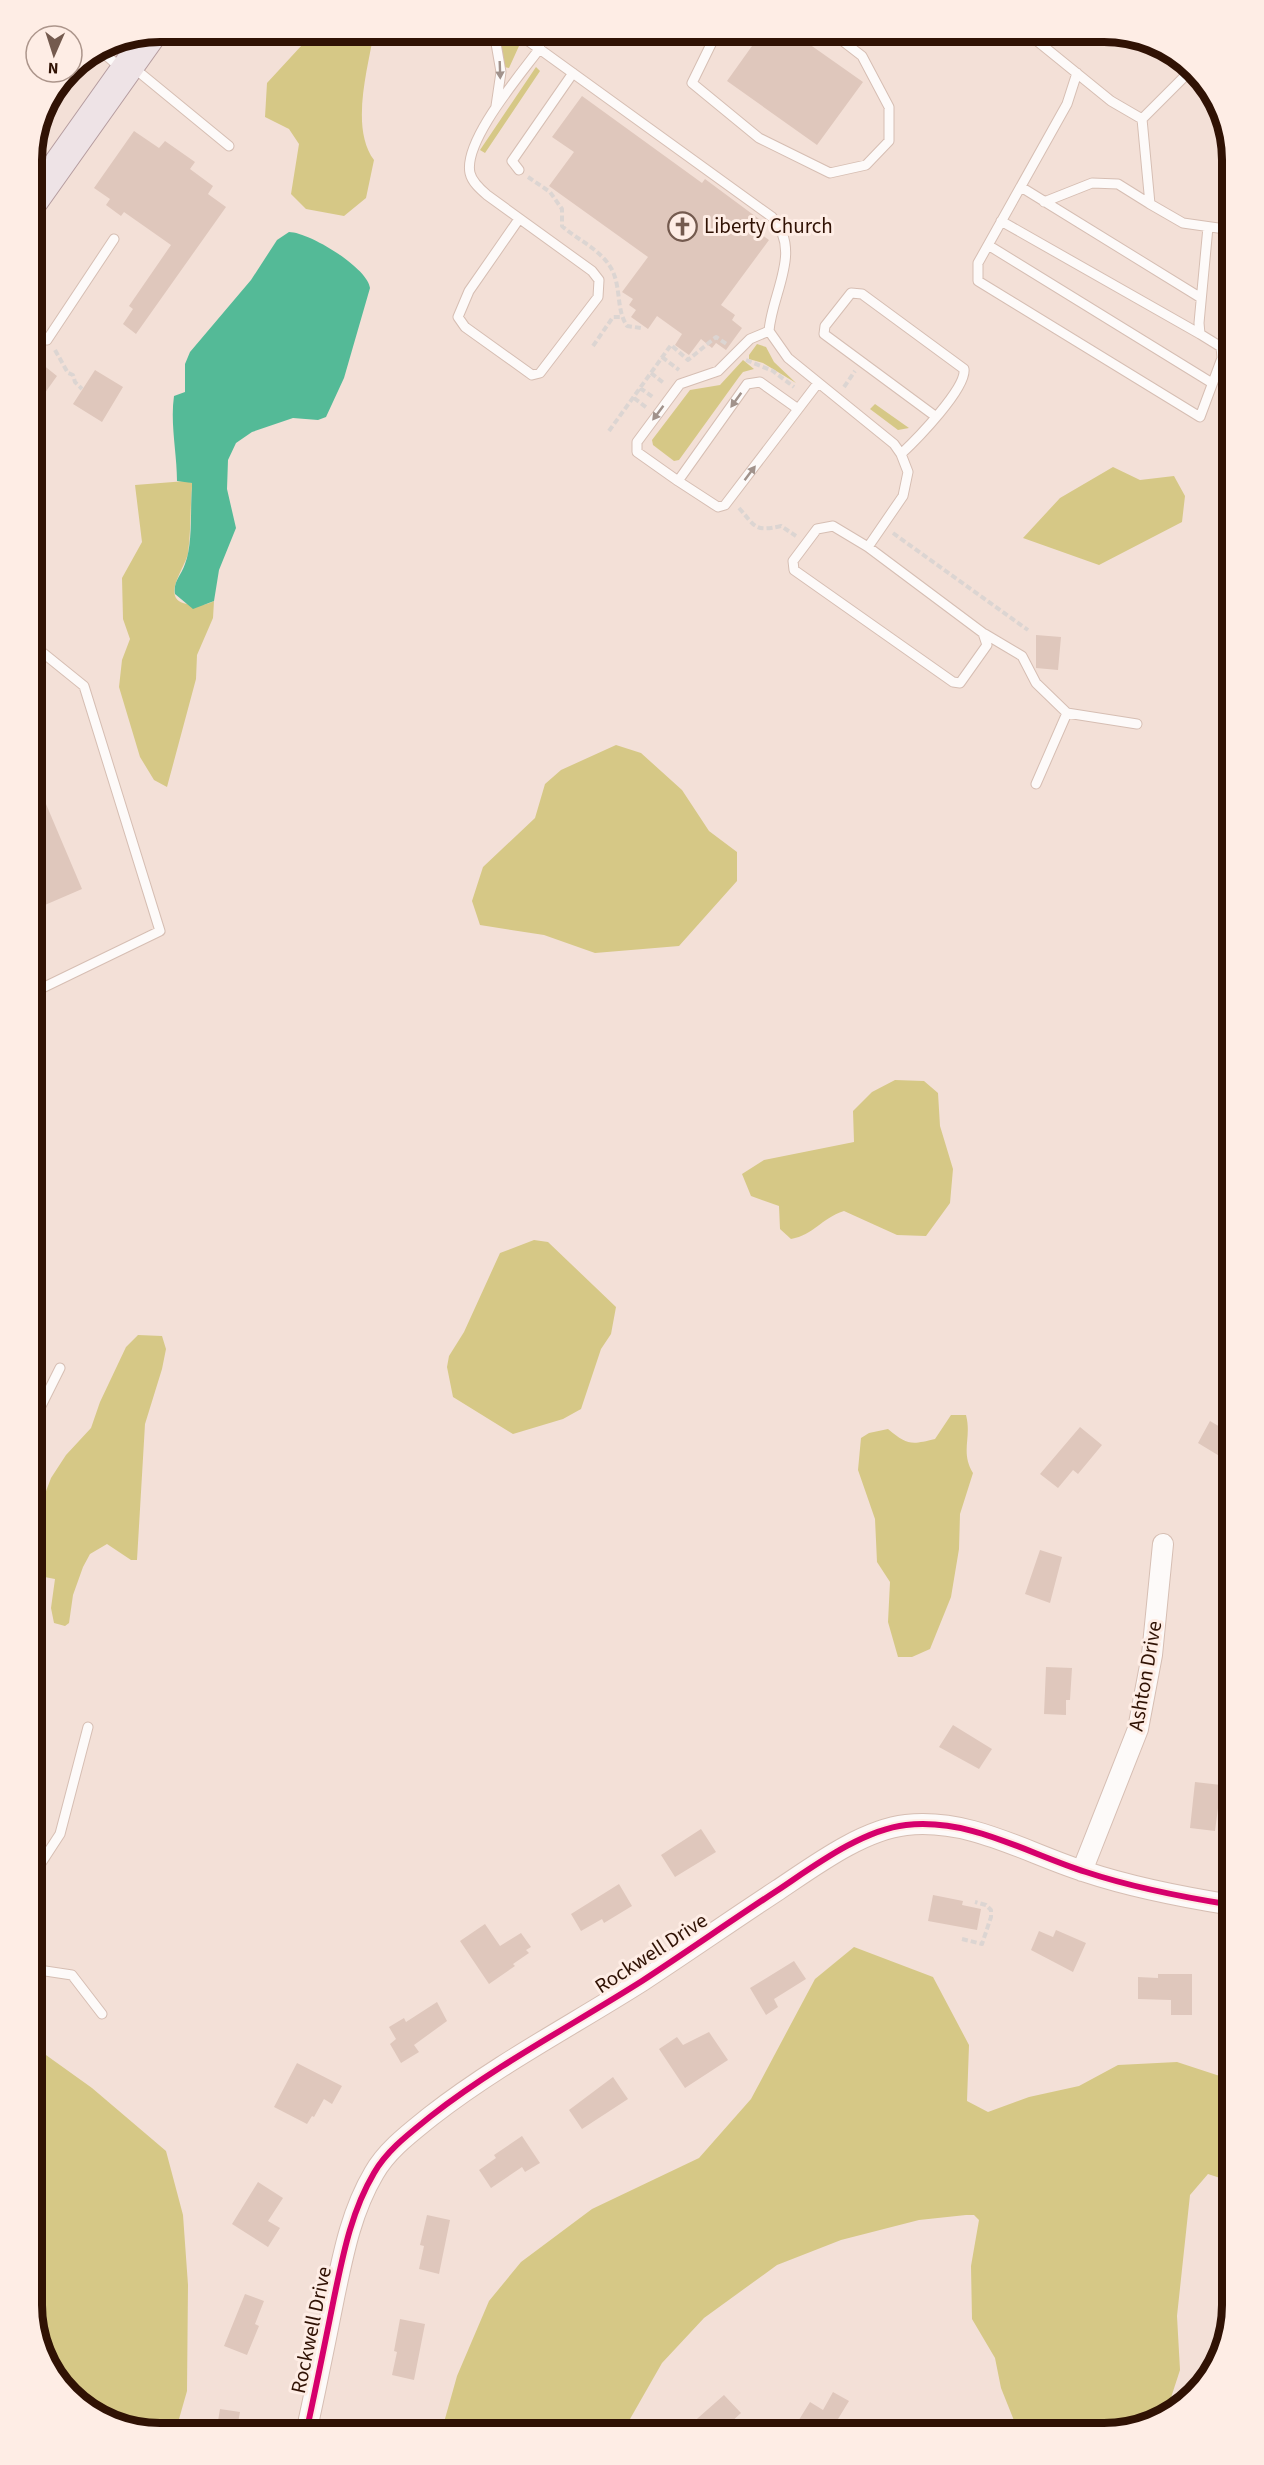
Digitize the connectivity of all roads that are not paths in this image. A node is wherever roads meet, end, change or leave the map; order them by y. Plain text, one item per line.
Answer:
1 (496, 42) edge
2 (531, 42) edge
3 (712, 42) edge
4 (844, 42) edge
5 (1038, 42) edge
6 (145, 43) edge
7 (540, 48) junction
8 (107, 55) edge
9 (127, 68) junction
10 (573, 73) junction
11 (1077, 73) junction
12 (1186, 76) edge
13 (496, 109) junction
14 (1142, 119) junction
15 (229, 146) dead end
16 (519, 170) dead end
17 (1020, 187) junction
18 (42, 188) edge
19 (1044, 202) junction
20 (1150, 204) junction
21 (519, 219) junction
22 (1001, 221) junction
23 (1208, 227) junction
24 (1222, 229) edge
25 (114, 239) dead end
26 (988, 245) junction
27 (1201, 298) junction
28 (769, 331) junction
29 (1200, 334) junction
30 (42, 336) edge
31 (818, 383) junction
32 (1212, 383) junction
33 (798, 409) junction
34 (935, 416) junction
35 (901, 454) junction
36 (678, 481) junction
37 (868, 547) junction
38 (983, 633) junction
39 (42, 652) edge
40 (1067, 713) junction
41 (1137, 724) dead end
42 (1036, 784) dead end
43 (42, 988) edge
44 (60, 1368) dead end
45 (42, 1404) edge
46 (1163, 1544) dead end
47 (88, 1727) dead end
48 (42, 1862) edge
49 (1082, 1871) junction
50 (1222, 1903) edge
51 (42, 1970) edge
52 (102, 2014) dead end
53 (308, 2423) edge

1 -> 13 lane
2 - 7 lane
3 - 4 lane
5 - 11 lane
6 - 9 main road
7 - 10 lane
7 - 13 lane
8 - 9 lane
9 - 15 lane
9 - 18 main road
10 - 16 lane
10 - 28 lane
11 - 14 lane
11 - 17 lane
12 - 14 lane
13 - 21 lane
14 - 20 lane
17 - 19 lane
17 - 22 lane
19 - 20 lane
19 - 27 lane
20 - 23 lane
21 - 21 lane
22 - 26 lane
22 - 29 lane
23 - 24 lane
23 - 27 lane
25 - 30 lane
26 - 32 lane
26 - 32 lane
27 - 29 lane
28 - 31 lane
28 -> 36 lane
29 - 32 lane
31 - 33 lane
31 - 35 lane
36 -> 33 lane
33 -> 36 lane
34 - 34 lane
34 - 35 lane
35 - 37 lane
37 - 38 lane
37 - 38 lane
38 - 40 lane
39 - 43 lane
40 - 41 lane
40 - 42 lane
44 - 45 lane
46 - 49 street, Ashton Drive
47 - 48 lane
49 - 50 street, Rockwell Drive
49 - 53 street, Rockwell Drive
51 - 52 lane

